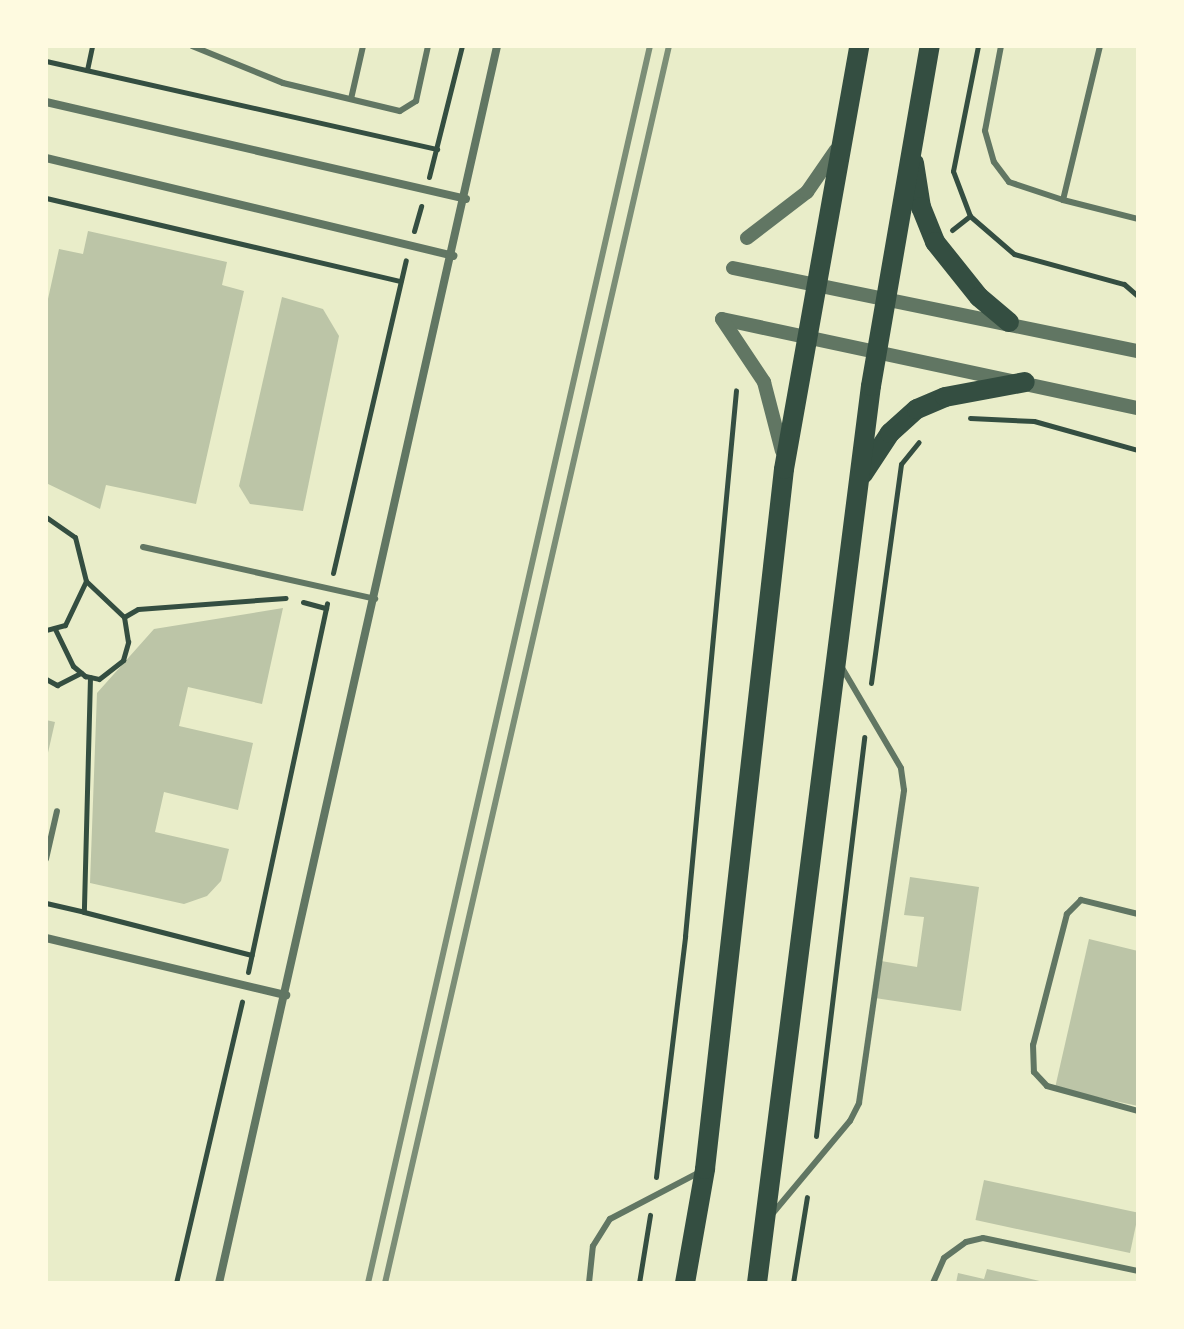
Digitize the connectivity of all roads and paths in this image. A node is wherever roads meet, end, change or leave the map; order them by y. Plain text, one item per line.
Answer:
1 (92, 46) edge
2 (192, 46) edge
3 (363, 46) edge
4 (428, 46) edge
5 (462, 46) edge
6 (497, 46) edge
7 (859, 46) edge
8 (930, 46) edge
9 (978, 46) edge
10 (1001, 46) edge
11 (1100, 46) edge
12 (206, 49) edge
13 (46, 61) edge
14 (87, 70) junction
15 (351, 99) junction
16 (46, 102) edge
17 (842, 140) junction
18 (912, 148) junction
19 (437, 149) junction
20 (46, 158) edge
21 (425, 190) junction
22 (46, 198) edge
23 (466, 199) junction
24 (1063, 200) junction
25 (970, 216) junction
26 (1138, 219) edge
27 (747, 238) dead end
28 (935, 242) junction
29 (410, 245) junction
30 (453, 256) junction
31 (733, 268) dead end
32 (400, 281) junction
33 (816, 283) junction
34 (1138, 296) edge
35 (885, 297) junction
36 (1009, 322) junction
37 (807, 336) junction
38 (876, 350) junction
39 (1138, 351) edge
40 (1025, 382) junction
41 (736, 390) dead end
42 (1138, 408) edge
43 (784, 469) junction
44 (857, 485) junction
45 (46, 517) edge
46 (143, 547) dead end
47 (86, 581) junction
48 (330, 587) junction
49 (375, 599) junction
50 (326, 608) junction
51 (124, 617) junction
52 (55, 629) junction
53 (46, 630) edge
54 (837, 659) junction
55 (81, 673) junction
56 (90, 677) junction
57 (46, 679) edge
58 (57, 811) dead end
59 (46, 859) edge
60 (46, 903) edge
61 (84, 912) junction
62 (1138, 914) edge
63 (46, 938) edge
64 (252, 955) junction
65 (245, 985) junction
66 (286, 995) junction
67 (1138, 1111) edge
68 (705, 1169) junction
69 (653, 1196) junction
70 (768, 1219) junction
71 (1138, 1271) edge
72 (176, 1283) edge
73 (219, 1283) edge
74 (589, 1283) edge
75 (639, 1283) edge
76 (685, 1283) edge
77 (757, 1283) edge
78 (933, 1283) edge

1 - 14 path
2 - 12 lane
3 - 15 lane
4 - 15 lane
5 - 19 path
6 - 23 street
7 - 17 main road
8 - 18 main road
9 - 25 path
10 - 24 lane
11 - 24 lane
12 - 15 lane
13 - 14 path
14 - 19 path
16 - 21 street
17 - 27 street
17 - 33 main road
18 - 28 main road
18 - 35 main road
19 - 21 path
20 - 29 street
21 - 23 street
21 - 29 path
22 - 32 path
23 - 30 street
24 - 26 lane
25 - 28 path
25 - 34 path
28 - 36 main road
29 - 30 street
29 - 32 path
30 - 49 street
31 - 33 street
32 - 48 path
33 - 35 street
33 - 37 main road
35 - 36 street
35 - 38 main road
36 - 39 street
37 - 38 street
37 - 43 main road
37 - 43 street
38 - 40 street
38 - 44 main road
40 - 42 street
40 - 44 main road
41 - 69 path
43 - 68 main road
44 - 54 main road
45 - 47 path
46 - 48 lane
47 - 51 path
47 - 52 path
48 - 49 lane
48 - 50 path
49 - 66 street
50 - 51 path
50 - 64 path
51 - 56 path
52 - 53 path
52 - 55 path
54 - 70 main road
54 - 70 lane
55 - 56 path
55 - 57 path
56 - 61 path
58 - 59 lane
60 - 61 path
61 - 64 path
62 - 67 lane
63 - 65 street
64 - 65 path
65 - 66 street
65 - 72 path
66 - 73 street
68 - 69 lane
68 - 76 main road
69 - 74 lane
69 - 75 path
70 - 77 main road
71 - 78 lane

